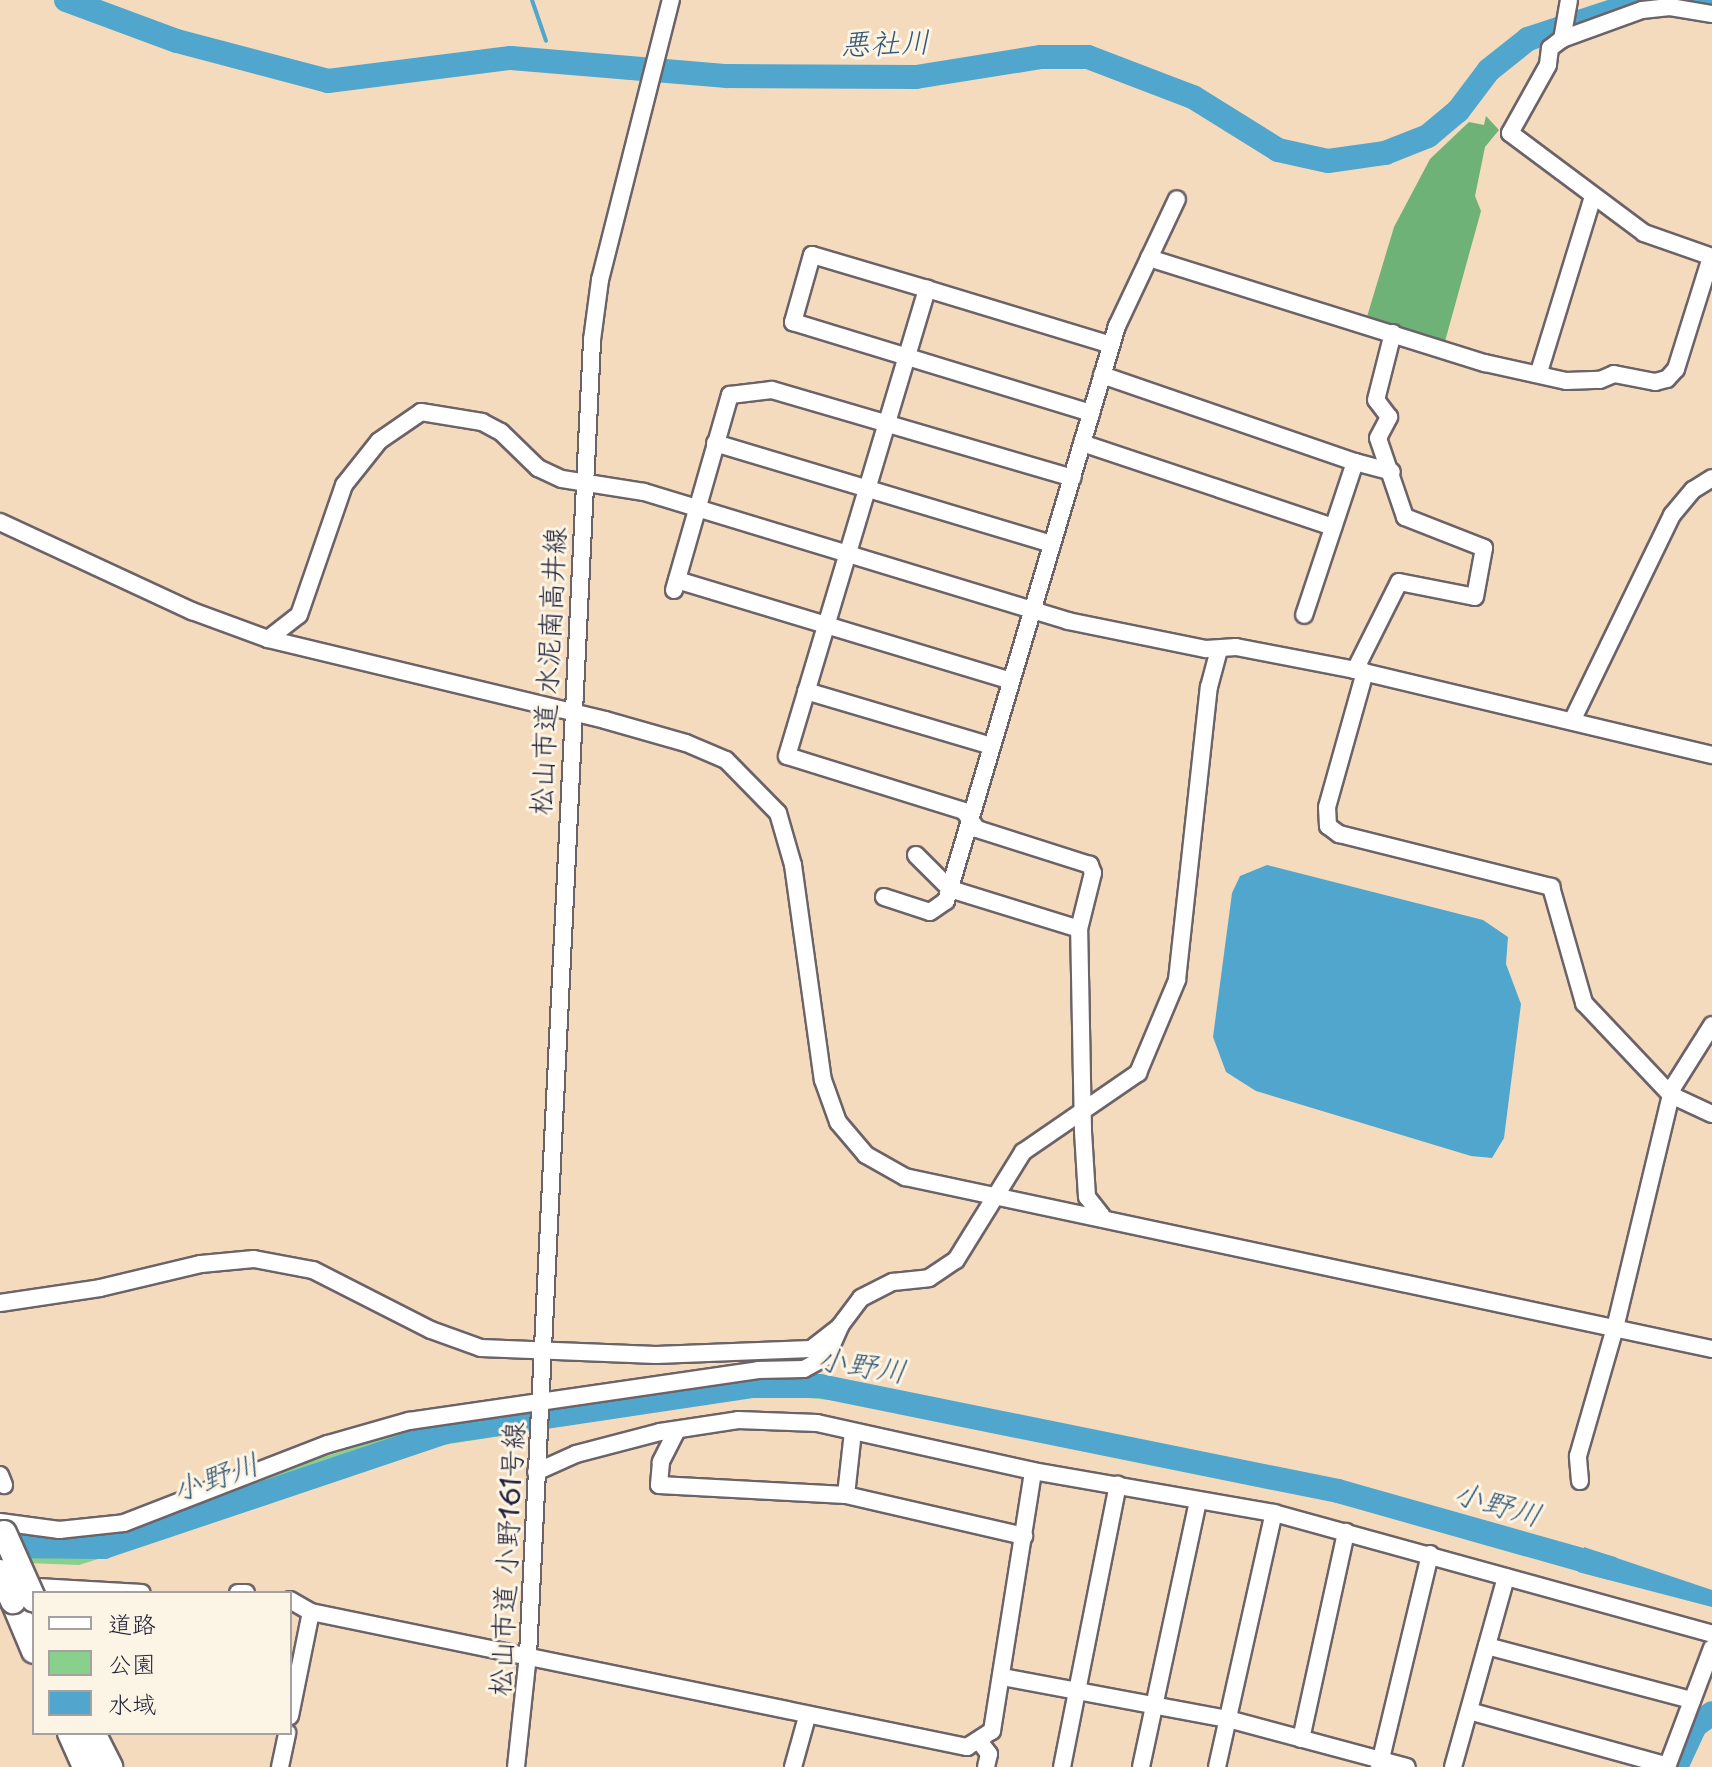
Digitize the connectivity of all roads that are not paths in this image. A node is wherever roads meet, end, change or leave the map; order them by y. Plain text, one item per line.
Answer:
1 (671, 0) edge
2 (1568, 5) edge
3 (1712, 14) edge
4 (1562, 36) junction
5 (1593, 196) junction
6 (1177, 199) dead end
7 (1711, 257) edge
8 (1149, 258) junction
9 (927, 289) junction
10 (1393, 333) junction
11 (1111, 345) junction
12 (907, 357) junction
13 (1539, 372) junction
14 (1102, 375) junction
15 (1091, 413) junction
16 (886, 423) junction
17 (715, 443) junction
18 (1082, 443) junction
19 (1355, 462) junction
20 (1392, 472) junction
21 (1072, 478) junction
22 (1712, 478) edge
23 (582, 484) junction
24 (866, 488) junction
25 (696, 509) junction
26 (0, 522) edge
27 (1333, 527) junction
28 (1052, 544) junction
29 (847, 554) junction
30 (1033, 609) junction
31 (1304, 615) dead end
32 (826, 625) junction
33 (268, 639) junction
34 (1219, 649) junction
35 (1360, 671) junction
36 (1011, 681) junction
37 (806, 691) junction
38 (572, 713) junction
39 (1572, 721) junction
40 (992, 746) junction
41 (1712, 755) edge
42 (970, 819) junction
43 (916, 855) dead end
44 (950, 889) junction
45 (884, 897) dead end
46 (1079, 929) junction
47 (1712, 1025) edge
48 (1671, 1095) junction
49 (1084, 1106) junction
50 (1712, 1114) edge
51 (997, 1195) junction
52 (1102, 1216) junction
53 (0, 1303) edge
54 (840, 1326) junction
55 (1615, 1328) junction
56 (1712, 1349) edge
57 (542, 1353) junction
58 (540, 1405) junction
59 (677, 1430) junction
60 (853, 1432) junction
61 (1033, 1471) junction
62 (536, 1472) junction
63 (1580, 1481) dead end
64 (1118, 1485) junction
65 (846, 1495) junction
66 (1198, 1500) junction
67 (1274, 1513) junction
68 (1, 1525) edge
69 (1346, 1532) junction
70 (1024, 1536) junction
71 (1430, 1554) junction
72 (0, 1572) edge
73 (1506, 1577) junction
74 (50, 1591) edge
75 (125, 1591) edge
76 (16, 1596) edge
77 (292, 1601) edge
78 (311, 1612) junction
79 (1712, 1634) edge
80 (32, 1645) edge
81 (1487, 1646) junction
82 (1712, 1648) edge
83 (528, 1655) junction
84 (1003, 1677) junction
85 (1078, 1691) junction
86 (1692, 1700) junction
87 (1154, 1705) junction
88 (292, 1706) edge
89 (1469, 1711) junction
90 (807, 1717) junction
91 (1228, 1719) junction
92 (71, 1735) edge
93 (94, 1735) edge
94 (287, 1735) edge
95 (1301, 1739) junction
96 (980, 1742) junction
97 (1379, 1764) edge
98 (1668, 1766) edge
99 (85, 1767) edge
100 (110, 1767) edge
101 (280, 1767) edge
102 (516, 1767) edge
103 (793, 1767) edge
104 (986, 1767) edge
105 (1062, 1767) edge
106 (1141, 1767) edge
107 (1217, 1767) edge
108 (1407, 1767) edge
109 (1453, 1767) edge

1 - 23 street, 松山市道 水泥南高井線
2 - 4 street
3 - 4 street
4 - 5 street
5 - 7 street
5 - 13 street
6 - 8 street
7 - 13 street
8 - 10 street
8 - 11 street
9 - 11 street
9 - 12 street
9 - 12 street
10 - 13 street
10 - 20 street
11 - 14 street
12 - 15 street
12 - 16 street
14 - 15 street
14 - 19 street
15 - 18 street
16 - 17 street
16 - 21 street
16 - 24 street
17 - 24 street
17 - 25 street
18 - 21 street
18 - 27 street
19 - 20 street
19 - 27 street
20 - 35 street
21 - 28 street
22 - 39 street
23 - 25 street
23 - 33 street
23 - 38 street, 松山市道 水泥南高井線
24 - 28 street
24 - 29 street
25 - 29 street
25 - 32 street
26 - 33 street
27 - 31 street
28 - 30 street
29 - 30 street
29 - 32 street
30 - 34 street
30 - 36 street
32 - 36 street
32 - 37 street
33 - 38 street
34 - 35 street
34 - 49 street
35 - 39 street
35 - 48 street
36 - 40 street
37 - 40 street
37 - 42 street
38 - 51 street
38 - 57 street, 松山市道 水泥南高井線
39 - 41 street
40 - 42 street
42 - 44 street
42 - 46 street
43 - 44 street
44 - 45 street
44 - 46 street
46 - 49 street
47 - 48 street
48 - 50 street
48 - 55 street
49 - 51 street
49 - 52 street
51 - 52 street
51 - 54 street
52 - 55 street
53 - 57 street
54 - 57 street
54 - 58 street
55 - 56 street
55 - 63 street
57 - 58 street, 松山市道 小野161号線
58 - 62 street, 松山市道 小野161号線
58 - 68 street
59 - 60 street
59 - 62 street
59 - 65 street
60 - 61 street
60 - 65 street
61 - 64 street
61 - 70 street
62 - 83 street, 松山市道 小野161号線
64 - 66 street
64 - 85 street
65 - 70 street
66 - 67 street
66 - 87 street
67 - 69 street
67 - 91 street
68 - 76 highway, bridge
69 - 71 street
69 - 95 street
70 - 84 street
71 - 73 street
71 - 97 street
72 - 76 highway, bridge
73 - 79 street
73 - 81 street
74 - 75 street
76 - 80 highway
77 - 78 street
78 - 83 street
78 - 88 street
81 - 86 street
81 - 89 street
82 - 86 street
83 - 90 street
83 - 102 street, 松山市道 小野161号線
84 - 85 street
84 - 96 street
85 - 87 street
85 - 105 street
86 - 98 street
87 - 91 street
87 - 106 street
89 - 98 street
89 - 109 street
90 - 96 street
90 - 103 street
91 - 95 street
91 - 107 street
92 - 99 highway
93 - 100 highway
94 - 101 street
95 - 97 street
96 - 104 street
97 - 108 street

